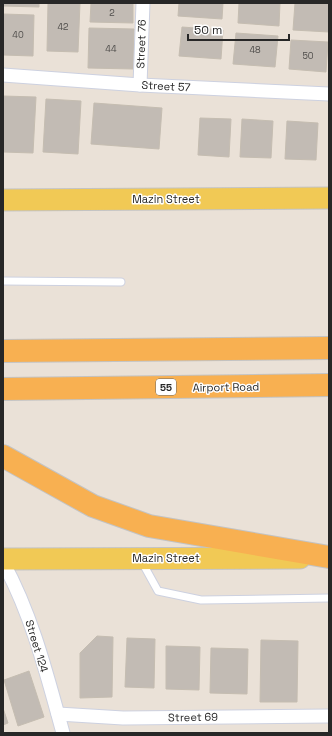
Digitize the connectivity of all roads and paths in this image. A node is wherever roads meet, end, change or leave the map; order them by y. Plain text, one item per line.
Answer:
1 (143, 3) edge
2 (3, 75) edge
3 (140, 85) junction
4 (329, 94) edge
5 (329, 198) edge
6 (3, 200) edge
7 (3, 281) edge
8 (121, 282) dead end
9 (329, 348) edge
10 (6, 350) edge
11 (329, 386) edge
12 (3, 389) edge
13 (3, 456) edge
14 (140, 558) junction
15 (329, 558) edge
16 (3, 560) edge
17 (329, 598) edge
18 (58, 714) junction
19 (329, 716) edge
20 (63, 733) edge

1 - 3 street, Street 76
2 - 3 street, Street 57
3 - 4 street, Street 57
5 - 6 main road, Mazin Street
7 - 8 lane
9 - 10 highway
11 - 12 highway, Airport Road / 55
13 - 15 highway
14 - 15 main road, Mazin Street
14 - 16 main road, Mazin Street
14 - 17 lane
16 - 18 street, Street 124
18 - 19 street, Street 69
18 - 20 street, Street 124

